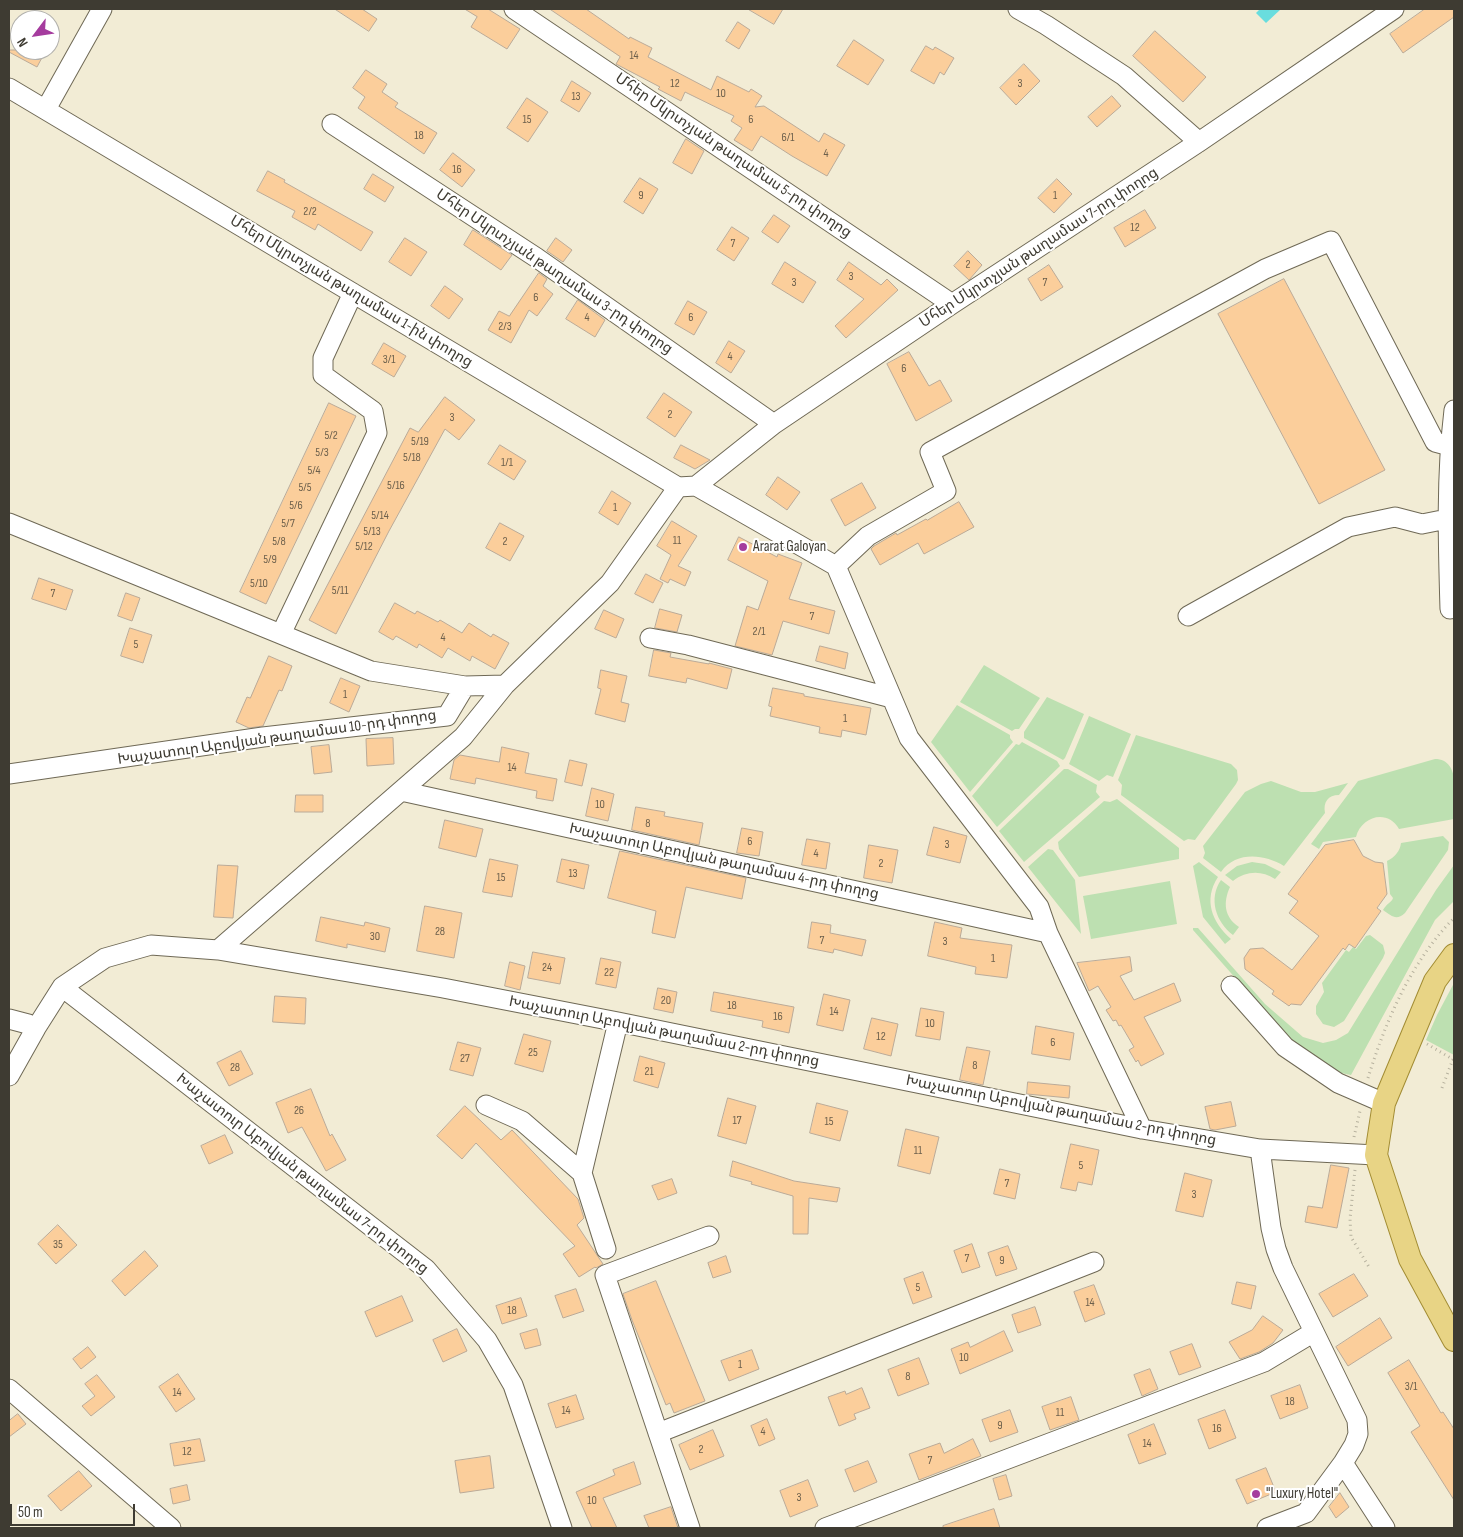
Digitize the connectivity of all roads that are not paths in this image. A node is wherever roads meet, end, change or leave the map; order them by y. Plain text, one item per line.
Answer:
1 (102, 9) edge
2 (514, 9) edge
3 (1018, 9) edge
4 (1394, 9) edge
5 (9, 88) edge
6 (46, 109) junction
7 (332, 124) dead end
8 (1199, 142) junction
9 (353, 293) junction
10 (952, 304) junction
11 (1454, 410) edge
12 (774, 424) junction
13 (1450, 446) junction
14 (687, 486) junction
15 (1447, 519) junction
16 (9, 523) edge
17 (836, 566) junction
18 (1450, 609) dead end
19 (1188, 616) dead end
20 (281, 634) junction
21 (650, 638) dead end
22 (505, 685) junction
23 (465, 686) junction
24 (892, 698) junction
25 (9, 774) edge
26 (401, 791) junction
27 (1048, 933) junction
28 (218, 950) junction
29 (1454, 955) edge
30 (1231, 986) dead end
31 (62, 987) junction
32 (9, 1018) edge
33 (618, 1022) junction
34 (36, 1028) junction
35 (9, 1076) edge
36 (1384, 1103) junction
37 (486, 1105) dead end
38 (1142, 1129) junction
39 (1260, 1149) junction
40 (1376, 1154) junction
41 (582, 1173) junction
42 (709, 1236) dead end
43 (606, 1249) dead end
44 (1094, 1262) dead end
45 (1314, 1332) junction
46 (1454, 1340) edge
47 (9, 1389) edge
48 (658, 1433) junction
49 (1343, 1463) junction
50 (1306, 1514) junction
51 (171, 1528) edge
52 (562, 1528) edge
53 (690, 1528) edge
54 (825, 1528) edge
55 (1267, 1528) edge
56 (1294, 1528) edge
57 (1385, 1528) edge

1 - 6 street
2 - 10 street, Մհեր Մկրտչյան թաղամաս 5-րդ փողոց
3 - 8 street
4 - 8 street, Մհեր Մկրտչյան թաղամաս 7-րդ փողոց
5 - 6 street, Մհեր Մկրտչյան թաղամաս 1-ին փողոց
6 - 9 street, Մհեր Մկրտչյան թաղամաս 1-ին փողոց
7 - 12 street, Մհեր Մկրտչյան թաղամաս 3-րդ փողոց
8 - 10 street, Մհեր Մկրտչյան թաղամաս 7-րդ փողոց
9 - 14 street, Մհեր Մկրտչյան թաղամաս 1-ին փողոց
9 - 20 street
10 - 12 street, Մհեր Մկրտչյան թաղամաս 7-րդ փողոց
11 - 13 street
12 - 14 street, Մհեր Մկրտչյան թաղամաս 7-րդ փողոց
13 - 15 street
13 - 17 street
14 - 17 street, Մհեր Մկրտչյան թաղամաս 1-ին փողոց
14 - 22 street
15 - 18 street
15 - 19 street
16 - 20 street
17 - 24 street
20 - 23 street
21 - 24 street
22 - 23 street
22 - 26 street
23 - 25 street, Խաչատուր Աբովյան թաղամաս 10-րդ փողոց
24 - 27 street
26 - 27 street, Խաչատուր Աբովյան թաղամաս 4-րդ փողոց
26 - 28 street
27 - 38 street
28 - 31 street, Խաչատուր Աբովյան թաղամաս 2-րդ փողոց
28 - 33 street, Խաչատուր Աբովյան թաղամաս 2-րդ փողոց
29 - 36 main road
30 - 36 street
31 - 34 street, Խաչատուր Աբովյան թաղամաս 2-րդ փողոց
31 - 52 street, Խաչատուր Աբովյան թաղամաս 7-րդ փողոց
32 - 34 street
33 - 38 street, Խաչատուր Աբովյան թաղամաս 2-րդ փողոց
33 - 41 street
34 - 35 street, Խաչատուր Աբովյան թաղամաս 2-րդ փողոց
36 - 40 main road
37 - 41 street
38 - 39 street, Խաչատուր Աբովյան թաղամաս 2-րդ փողոց
39 - 40 street, Խաչատուր Աբովյան թաղամաս 2-րդ փողոց
39 - 45 street
40 - 46 main road
41 - 43 street
42 - 48 street
44 - 48 street
45 - 49 street
45 - 54 street
47 - 51 street
48 - 53 street
49 - 50 street
49 - 57 street
50 - 55 street
50 - 56 street

